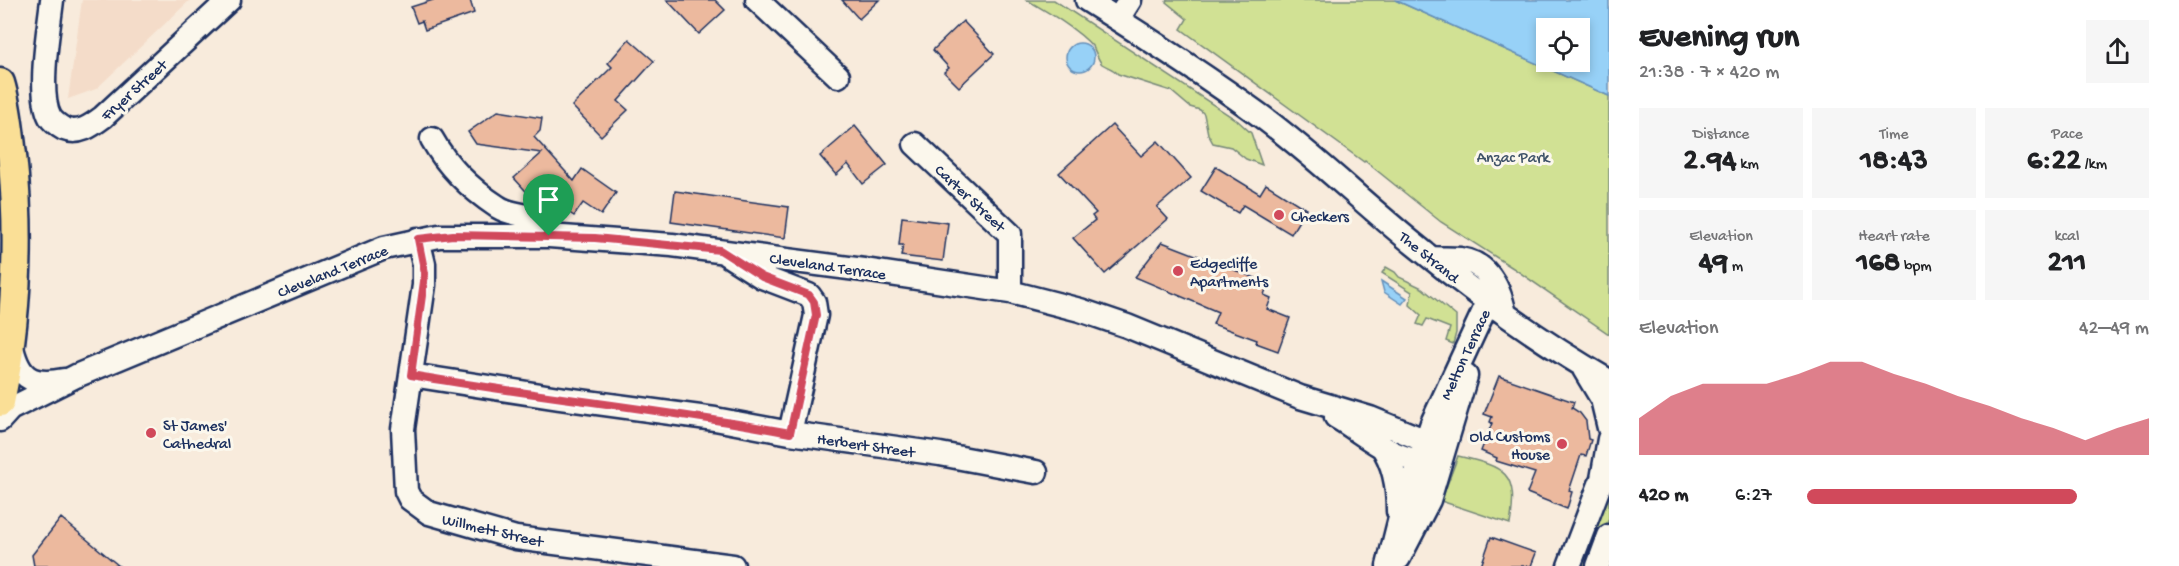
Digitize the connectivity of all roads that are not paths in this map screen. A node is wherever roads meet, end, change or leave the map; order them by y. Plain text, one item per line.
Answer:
1 (52, 0) edge
2 (229, 0) edge
3 (757, 0) edge
4 (1087, 0) edge
5 (1122, 7) edge
6 (838, 76) dead end
7 (0, 83) edge
8 (432, 139) dead end
9 (915, 144) dead end
10 (549, 236) junction
11 (418, 239) junction
12 (720, 250) junction
13 (1010, 292) junction
14 (1497, 308) junction
15 (11, 343) junction
16 (1582, 365) junction
17 (411, 375) junction
18 (76, 376) junction
19 (1609, 381) edge
20 (1300, 397) junction
21 (0, 402) edge
22 (0, 420) edge
23 (1609, 428) edge
24 (790, 433) junction
25 (1609, 439) edge
26 (1381, 445) junction
27 (1432, 455) junction
28 (1036, 472) dead end
29 (1398, 524) junction
30 (1609, 536) edge
31 (733, 566) edge
32 (1388, 566) edge
33 (1396, 566) edge
34 (1569, 566) edge
35 (1598, 566) edge

1 - 2 street, Fryer Street
3 - 6 street
4 - 5 street, The Strand
5 - 14 street, The Strand
7 - 15 main road
8 - 10 street
9 - 13 street, Carter Street
10 - 11 street, Cleveland Terrace
10 - 12 street, Cleveland Terrace
11 - 17 street
11 - 18 street, Cleveland Terrace
12 - 13 street, Cleveland Terrace
12 - 24 street
13 - 20 street, Cleveland Terrace
14 - 16 street, The Strand
14 - 27 street, Melton Terrace
15 - 18 street, Cleveland Terrace
15 - 21 main road
16 - 19 street, The Strand
16 - 23 street
17 - 24 street, Herbert Street
17 - 31 street, Willmett Street
18 - 22 street, Cleveland Terrace
20 - 26 street, Cleveland Terrace
20 - 27 street, Cleveland Terrace
24 - 28 street, Herbert Street
25 - 34 street
26 - 27 street, Cleveland Terrace
26 - 29 street
27 - 29 street, Melton Terrace
27 - 33 street, Melton Terrace
29 - 32 street, Melton Terrace
30 - 35 street

